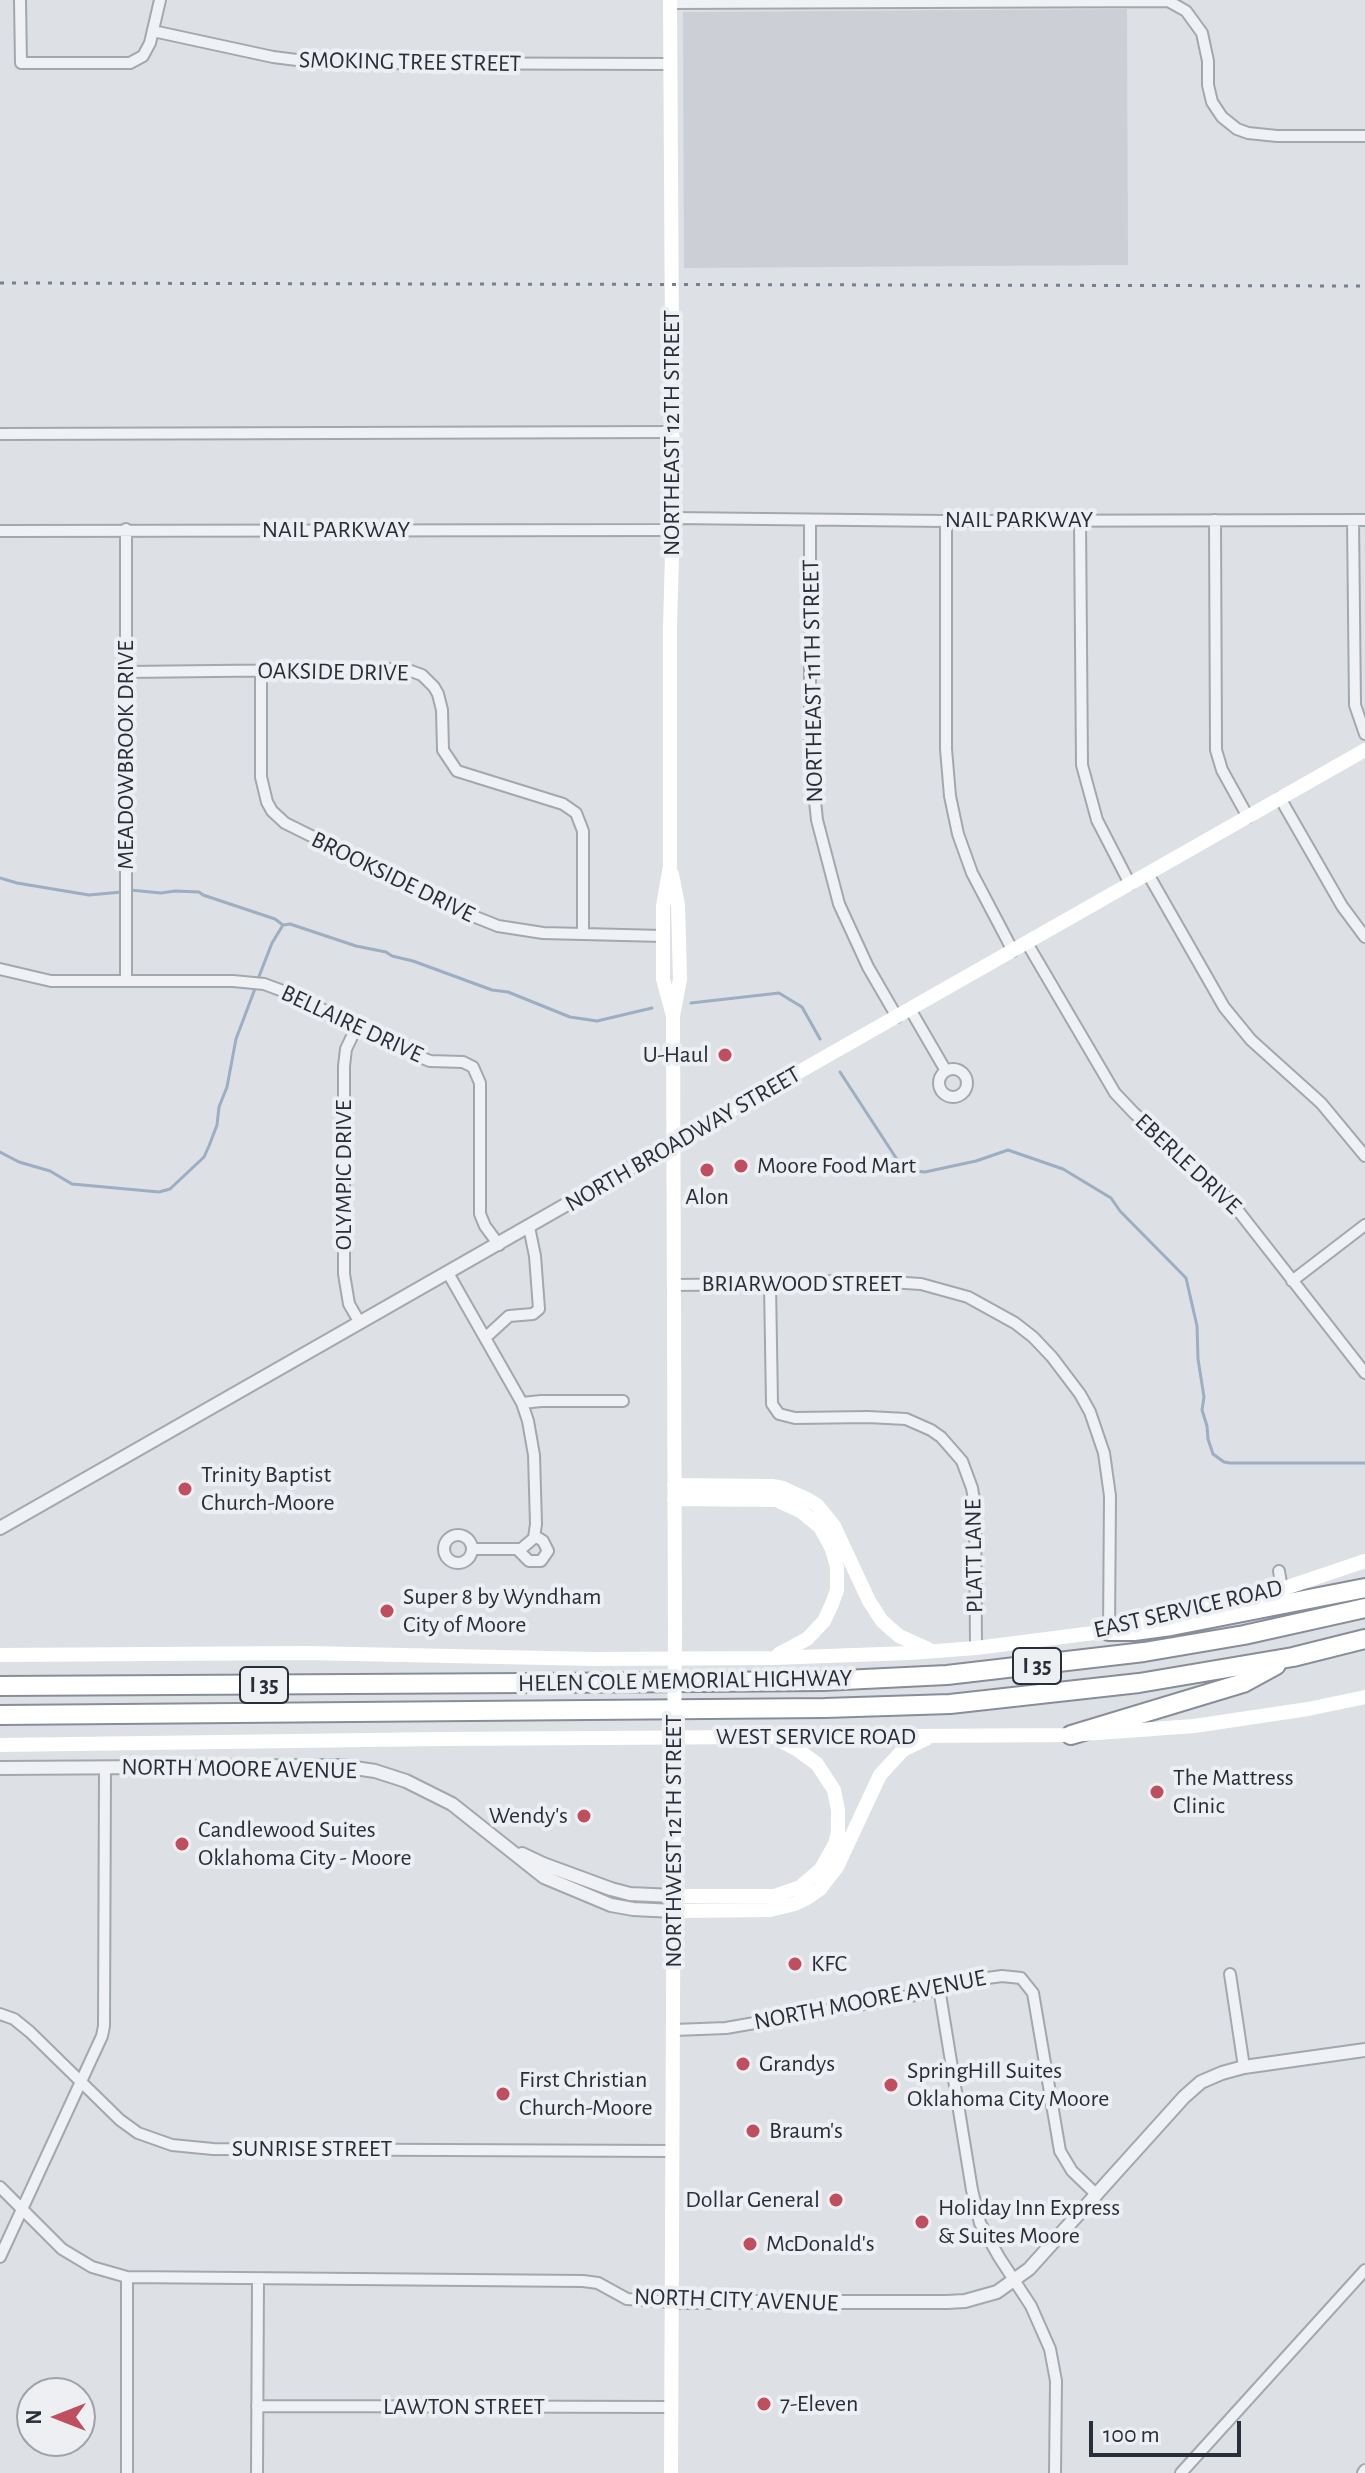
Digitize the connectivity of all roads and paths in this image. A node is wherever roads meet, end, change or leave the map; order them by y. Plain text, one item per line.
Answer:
1 (20, 0) edge
2 (160, 0) edge
3 (670, 1) edge
4 (153, 31) junction
5 (670, 64) junction
6 (1365, 136) edge
7 (673, 432) junction
8 (0, 434) edge
9 (810, 520) junction
10 (1080, 520) junction
11 (1215, 520) junction
12 (1359, 520) edge
13 (946, 521) junction
14 (673, 524) junction
15 (126, 529) junction
16 (0, 531) edge
17 (261, 670) junction
18 (126, 672) junction
19 (1365, 734) edge
20 (1365, 750) edge
21 (1280, 798) junction
22 (1248, 817) junction
23 (670, 866) junction
24 (1148, 874) junction
25 (1130, 884) junction
26 (679, 931) junction
27 (583, 934) junction
28 (663, 936) junction
29 (1365, 937) edge
30 (1027, 943) junction
31 (1013, 951) junction
32 (0, 969) edge
33 (126, 981) junction
34 (910, 1009) junction
35 (673, 1016) junction
36 (897, 1017) junction
37 (357, 1026) junction
38 (946, 1071) dead end
39 (674, 1143) junction
40 (1365, 1156) edge
41 (1365, 1225) edge
42 (529, 1227) junction
43 (499, 1245) junction
44 (448, 1273) junction
45 (1292, 1281) junction
46 (770, 1284) junction
47 (674, 1285) junction
48 (360, 1323) junction
49 (485, 1338) junction
50 (1365, 1373) edge
51 (623, 1401) dead end
52 (522, 1403) junction
53 (674, 1492) junction
54 (0, 1528) edge
55 (535, 1536) junction
56 (472, 1549) dead end
57 (517, 1549) junction
58 (1365, 1561) edge
59 (1279, 1571) dead end
60 (1365, 1588) edge
61 (1282, 1589) junction
62 (1365, 1608) edge
63 (1109, 1631) junction
64 (1365, 1639) edge
65 (976, 1648) junction
66 (936, 1652) junction
67 (0, 1655) edge
68 (1293, 1657) junction
69 (772, 1658) junction
70 (0, 1686) edge
71 (1365, 1697) edge
72 (0, 1715) edge
73 (1071, 1735) junction
74 (930, 1737) junction
75 (775, 1738) junction
76 (0, 1745) edge
77 (105, 1767) junction
78 (0, 1768) edge
79 (674, 1903) junction
80 (1230, 1974) dead end
81 (939, 1988) junction
82 (0, 2014) edge
83 (674, 2030) junction
84 (1365, 2050) edge
85 (1244, 2067) junction
86 (82, 2084) junction
87 (672, 2151) junction
88 (0, 2187) edge
89 (1097, 2195) junction
90 (21, 2209) junction
91 (0, 2257) edge
92 (1365, 2270) edge
93 (127, 2277) junction
94 (258, 2280) junction
95 (1016, 2281) junction
96 (672, 2302) junction
97 (257, 2406) junction
98 (671, 2407) junction
99 (127, 2473) edge
100 (257, 2473) edge
101 (671, 2473) edge
102 (1055, 2473) edge
103 (1181, 2473) edge

1 - 4 street
2 - 4 street
3 - 5 main road, NORTHEAST 12TH STREET
3 - 6 street
4 - 5 street, SMOKING TREE STREET
5 - 7 main road, NORTHEAST 12TH STREET
7 - 8 street
7 - 14 main road, NORTHEAST 12TH STREET
9 - 13 street, NAIL PARKWAY
9 - 14 street, NAIL PARKWAY
9 - 36 street, NORTHEAST 11TH STREET
10 - 11 street, NAIL PARKWAY
10 - 13 street, NAIL PARKWAY
10 - 25 street
11 - 12 street, NAIL PARKWAY
11 - 22 street
12 - 19 street
13 - 31 street
14 - 15 street, NAIL PARKWAY
14 - 23 main road, NORTHEAST 12TH STREET
15 - 16 street, NAIL PARKWAY
15 - 18 street, MEADOWBROOK DRIVE
17 - 18 street, OAKSIDE DRIVE
17 - 27 street, BROOKSIDE DRIVE
17 - 27 street, OAKSIDE DRIVE
18 - 33 street, MEADOWBROOK DRIVE
20 - 21 main road, NORTH BROADWAY STREET
21 - 22 main road, NORTH BROADWAY STREET
21 - 29 street
22 - 24 main road, NORTH BROADWAY STREET
23 - 26 main road, NORTHEAST 12TH STREET
23 - 28 main road, NORTHEAST 12TH STREET
24 - 25 main road, NORTH BROADWAY STREET
24 - 40 street
25 - 30 main road, NORTH BROADWAY STREET
26 - 28 main road
26 - 35 main road, NORTHEAST 12TH STREET
27 - 28 street, BROOKSIDE DRIVE
28 - 35 main road, NORTHEAST 12TH STREET
30 - 31 main road, NORTH BROADWAY STREET
30 - 45 street, EBERLE DRIVE
31 - 34 main road, NORTH BROADWAY STREET
32 - 33 street, BELLAIRE DRIVE
33 - 37 street, BELLAIRE DRIVE
34 - 36 main road, NORTH BROADWAY STREET
34 - 38 street
35 - 39 main road, NORTHWEST 12TH STREET
36 - 39 main road, NORTH BROADWAY STREET
37 - 43 street, BELLAIRE DRIVE
37 - 48 street, OLYMPIC DRIVE
39 - 42 street, NORTH BROADWAY STREET
39 - 47 main road, NORTHWEST 12TH STREET
41 - 45 street
42 - 43 street, NORTH BROADWAY STREET
42 - 49 street
43 - 44 street, NORTH BROADWAY STREET
44 - 48 street, NORTH BROADWAY STREET
44 - 49 street
45 - 50 street, EBERLE DRIVE
46 - 47 street, BRIARWOOD STREET
46 - 63 street, BRIARWOOD STREET
46 - 65 street, PLATT LANE
47 - 53 main road, NORTHWEST 12TH STREET
48 - 54 street, NORTH BROADWAY STREET
49 - 52 street
51 - 52 street
52 - 55 street
53 - 66 main road
53 - 69 main road
53 - 79 main road, NORTHWEST 12TH STREET, bridge
55 - 57 street
55 - 57 street
56 - 57 street
58 - 61 main road, EAST SERVICE ROAD
59 - 61 street
60 - 63 highway
61 - 63 main road, EAST SERVICE ROAD
62 - 70 highway, HELEN COLE MEMORIAL HIGHWAY / I 35
63 - 65 main road, EAST SERVICE ROAD
64 - 68 highway, HELEN COLE MEMORIAL HIGHWAY / I 35
65 - 66 main road, EAST SERVICE ROAD
66 - 69 main road, EAST SERVICE ROAD
67 - 69 main road, EAST SERVICE ROAD
68 - 72 highway, HELEN COLE MEMORIAL HIGHWAY / I 35
68 - 73 highway
71 - 73 main road
73 - 74 main road
74 - 75 main road, WEST SERVICE ROAD
74 - 79 main road
75 - 76 main road, WEST SERVICE ROAD
75 - 79 main road
77 - 78 street, NORTH MOORE AVENUE
77 - 79 street, NORTH MOORE AVENUE
77 - 86 street
79 - 83 main road, NORTHWEST 12TH STREET
80 - 85 street
81 - 83 street, NORTH MOORE AVENUE
81 - 89 street, NORTH MOORE AVENUE
81 - 95 street
82 - 86 street, SUNRISE STREET
83 - 87 main road, NORTHWEST 12TH STREET
84 - 85 street, NORTH CITY AVENUE
85 - 89 street, NORTH CITY AVENUE
86 - 87 street, SUNRISE STREET
86 - 90 street
87 - 96 main road, NORTHWEST 12TH STREET
88 - 90 street, NORTH CITY AVENUE
89 - 95 street, NORTH CITY AVENUE
90 - 91 street
90 - 93 street, NORTH CITY AVENUE
92 - 103 street
93 - 94 street, NORTH CITY AVENUE
93 - 99 street
94 - 96 street, NORTH CITY AVENUE
94 - 97 street
95 - 96 street, NORTH CITY AVENUE
95 - 102 street
96 - 98 main road, NORTHWEST 12TH STREET
97 - 98 street, LAWTON STREET
97 - 100 street
98 - 101 main road, NORTHWEST 12TH STREET

